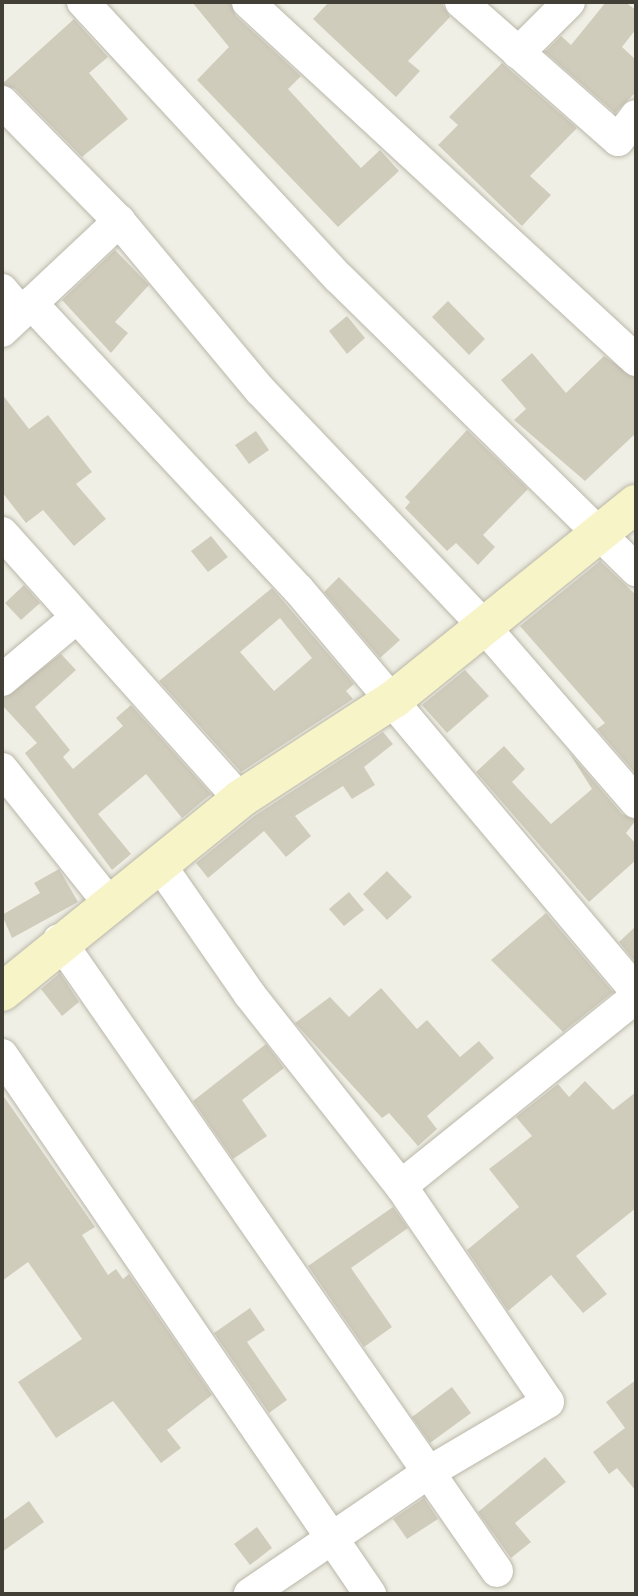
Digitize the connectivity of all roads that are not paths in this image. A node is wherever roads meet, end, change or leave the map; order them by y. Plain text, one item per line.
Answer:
1 (83, 2) edge
2 (248, 2) edge
3 (461, 2) edge
4 (569, 2) edge
5 (518, 53) junction
6 (2, 102) edge
7 (636, 116) edge
8 (119, 221) junction
9 (14, 309) edge
10 (636, 360) edge
11 (636, 504) edge
12 (2, 533) edge
13 (605, 535) junction
14 (636, 570) edge
15 (76, 618) junction
16 (481, 624) junction
17 (2, 680) edge
18 (394, 699) junction
19 (2, 769) edge
20 (240, 799) junction
21 (636, 802) edge
22 (160, 865) junction
23 (109, 903) junction
24 (59, 940) junction
25 (636, 991) edge
26 (2, 992) edge
27 (636, 997) edge
28 (2, 1055) edge
29 (401, 1186) junction
30 (429, 1472) junction
31 (333, 1540) junction
32 (497, 1571) dead end
33 (250, 1594) edge
34 (370, 1594) edge

1 - 13 street
2 - 10 street
3 - 5 street
4 - 5 street
5 - 7 street
6 - 8 street
8 - 9 street
8 - 16 street
9 - 18 street
11 - 13 street
12 - 15 street
13 - 14 street
13 - 16 street
15 - 17 street
15 - 20 street
16 - 18 street
16 - 21 street
18 - 20 street
18 - 25 street
19 - 23 street
20 - 22 street
22 - 23 street
22 - 29 street
23 - 24 street
24 - 26 street
24 - 30 street
27 - 29 street
28 - 31 street
29 - 30 street
30 - 31 street
30 - 32 street
31 - 33 street
31 - 34 street

